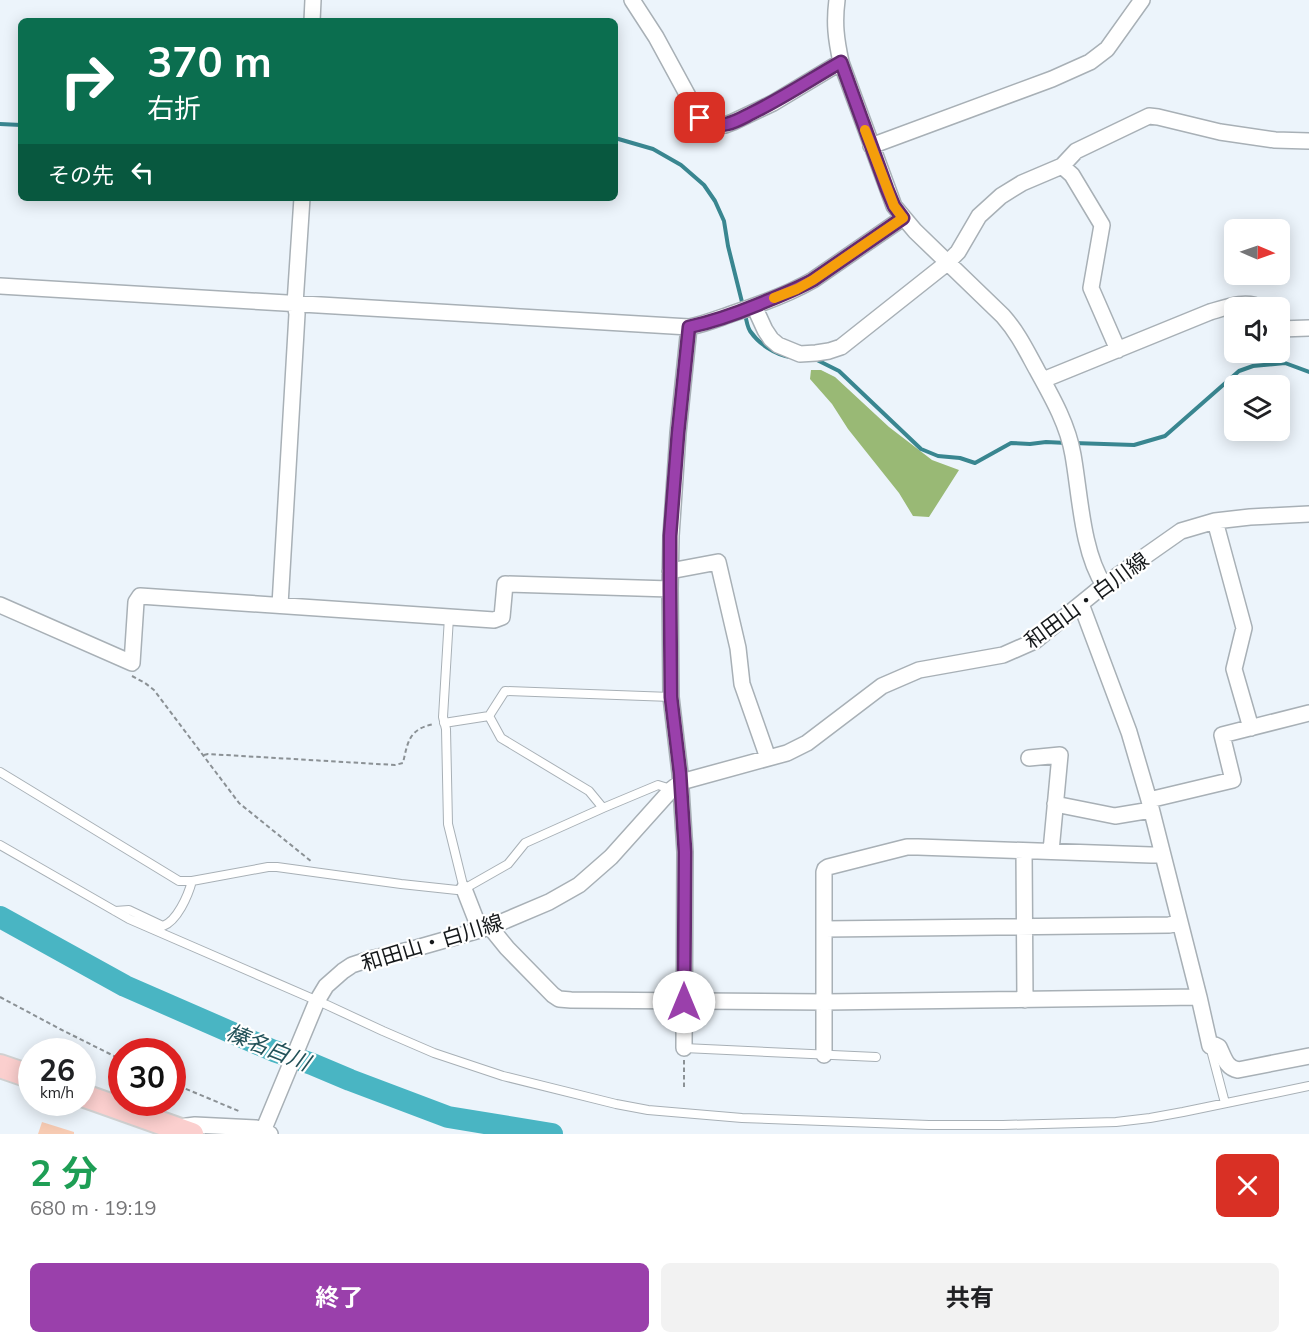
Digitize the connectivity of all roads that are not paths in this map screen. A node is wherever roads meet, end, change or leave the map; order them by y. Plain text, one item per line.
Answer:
1 (313, 0) edge
2 (837, 0) edge
3 (1142, 0) edge
4 (634, 1) edge
5 (312, 18) edge
6 (841, 62) junction
7 (1309, 141) edge
8 (871, 146) junction
9 (1062, 166) junction
10 (302, 201) edge
11 (903, 218) junction
12 (947, 263) junction
13 (0, 286) edge
14 (295, 304) junction
15 (749, 308) junction
16 (1224, 309) edge
17 (689, 327) junction
18 (1290, 328) edge
19 (1309, 328) edge
20 (1118, 350) junction
21 (1043, 381) junction
22 (1309, 514) edge
23 (1215, 521) junction
24 (670, 571) junction
25 (1104, 585) junction
26 (670, 589) junction
27 (1081, 604) junction
28 (0, 605) edge
29 (280, 605) junction
30 (449, 617) junction
31 (671, 697) junction
32 (1309, 713) edge
33 (489, 716) junction
34 (444, 723) junction
35 (1251, 728) junction
36 (768, 758) junction
37 (1029, 758) dead end
38 (0, 772) edge
39 (676, 786) junction
40 (1055, 804) junction
41 (1150, 805) junction
42 (603, 807) junction
43 (0, 845) edge
44 (1024, 850) junction
45 (1051, 851) junction
46 (1162, 854) junction
47 (192, 881) junction
48 (464, 888) junction
49 (113, 911) junction
50 (1180, 923) junction
51 (1025, 926) junction
52 (485, 928) junction
53 (825, 929) junction
54 (1199, 997) junction
55 (1025, 1000) junction
56 (684, 1002) junction
57 (825, 1002) junction
58 (316, 1003) junction
59 (1210, 1046) junction
60 (684, 1048) joint
61 (824, 1055) junction
62 (1309, 1056) edge
63 (876, 1057) dead end
64 (0, 1066) edge
65 (18, 1072) edge
66 (1309, 1086) edge
67 (96, 1100) edge
68 (1225, 1103) junction
69 (268, 1127) edge
70 (169, 1129) edge

1 - 5 street
2 - 6 street
3 - 8 street
4 - 6 street
6 - 8 street
7 - 9 street
8 - 11 street
9 - 12 street
9 - 20 street
10 - 14 street
11 - 12 street
11 - 15 street
12 - 15 street
12 - 21 street
13 - 14 street
14 - 17 street
14 - 29 street
15 - 17 street
16 - 20 street
17 - 24 street
18 - 19 street
20 - 21 street
21 - 25 street
22 - 23 street, 和田山・白川線
23 - 25 street, 和田山・白川線
23 - 35 street
24 - 26 street
24 - 36 street
25 - 27 street, 和田山・白川線
26 - 30 street
26 - 31 street
27 - 36 street, 和田山・白川線
27 - 41 street
28 - 29 street
29 - 30 street
30 - 34 lane
31 - 33 lane
31 - 39 street
32 - 35 street
33 - 34 lane
33 - 42 lane
34 - 48 lane
35 - 41 street
36 - 39 street, 和田山・白川線
37 - 40 street
38 - 47 lane
39 - 42 lane
39 - 52 street, 和田山・白川線
39 - 56 street
40 - 41 street
40 - 45 street
41 - 46 street
42 - 48 lane
43 - 49 lane
44 - 45 street
44 - 51 street
44 - 53 street
45 - 46 street
46 - 50 street
47 - 48 lane
47 - 49 lane
48 - 52 street
49 - 58 lane
50 - 51 street
50 - 54 street
51 - 53 street
51 - 55 street
52 - 56 street
52 - 58 street, 和田山・白川線
53 - 57 street
54 - 55 street
54 - 59 street
55 - 57 street
56 - 57 street
56 - 60 street
57 - 61 street
58 - 68 lane
58 - 69 street, 和田山・白川線
59 - 62 street
59 - 68 lane
60 - 61 lane
61 - 63 lane
64 - 65 main road
66 - 68 lane
67 - 70 main road
69 - 70 street

